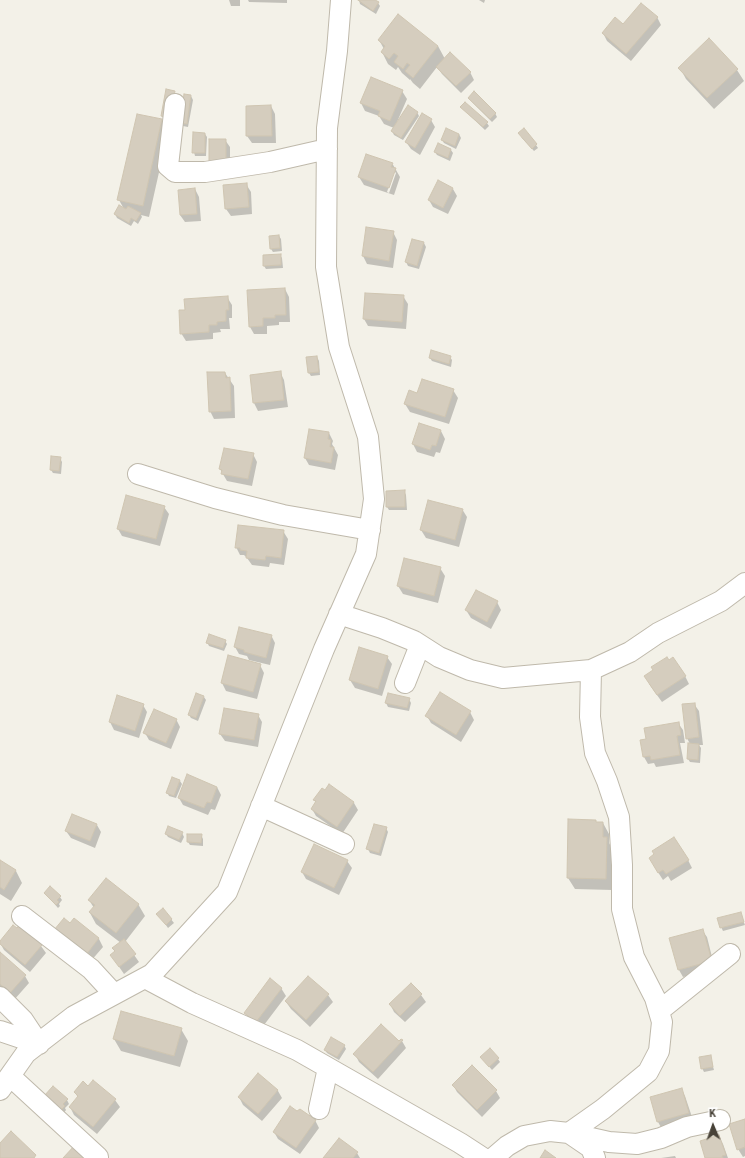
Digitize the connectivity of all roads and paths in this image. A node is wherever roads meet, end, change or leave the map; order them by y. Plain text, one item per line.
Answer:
1 (341, 0) edge
2 (175, 104) dead end
3 (327, 149) junction
4 (138, 474) dead end
5 (370, 530) junction
6 (745, 583) edge
7 (339, 614) junction
8 (420, 645) junction
9 (591, 670) junction
10 (405, 683) dead end
11 (261, 806) junction
12 (344, 844) dead end
13 (22, 916) dead end
14 (730, 954) dead end
15 (145, 978) junction
16 (114, 994) junction
17 (0, 996) edge
18 (659, 1011) junction
19 (0, 1031) edge
20 (39, 1044) junction
21 (328, 1068) junction
22 (5, 1083) edge
23 (319, 1109) dead end
24 (720, 1120) dead end
25 (569, 1133) junction
26 (98, 1157) edge
27 (483, 1158) edge
28 (493, 1158) edge
29 (595, 1158) edge

1 - 3 street
2 - 3 street
3 - 5 street
4 - 5 street
5 - 7 street
6 - 9 street
7 - 8 street
7 - 11 street
8 - 9 street
8 - 10 street
9 - 18 street
11 - 12 street
11 - 15 street
13 - 16 street
14 - 18 street
15 - 16 street
15 - 21 street
16 - 20 street
17 - 20 street
18 - 25 street
19 - 20 street
20 - 22 street
21 - 23 street
21 - 27 street
22 - 26 street
24 - 25 street
25 - 28 street
25 - 29 street

